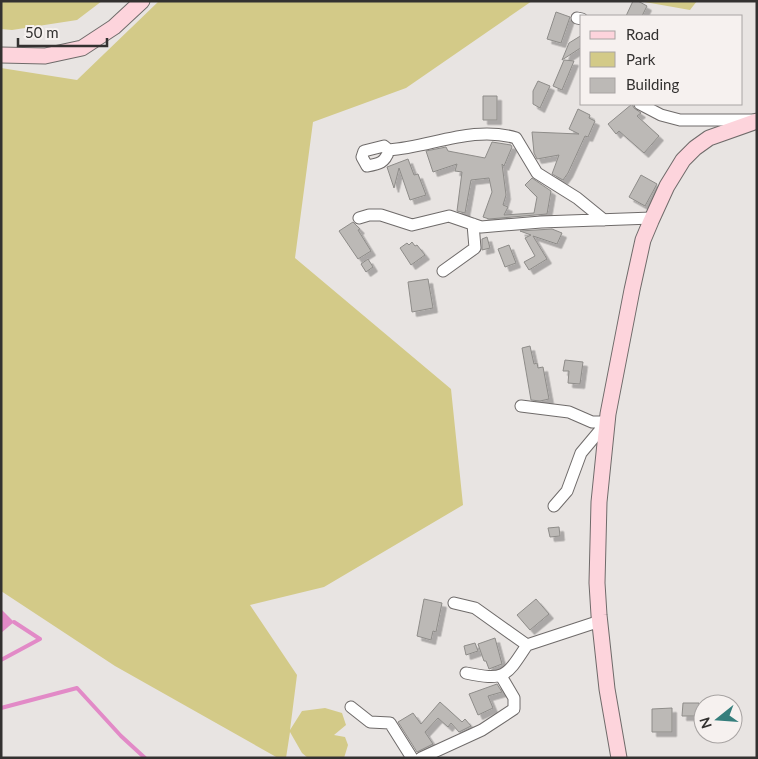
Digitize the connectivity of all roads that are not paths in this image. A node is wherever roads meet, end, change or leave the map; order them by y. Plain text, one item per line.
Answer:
1 (142, 1) edge
2 (1, 55) edge
3 (642, 105) edge
4 (757, 121) edge
5 (388, 150) dead end
6 (359, 218) dead end
7 (652, 218) junction
8 (604, 220) junction
9 (473, 224) junction
10 (443, 271) dead end
11 (521, 406) dead end
12 (607, 422) junction
13 (554, 506) dead end
14 (454, 603) dead end
15 (600, 621) junction
16 (527, 645) junction
17 (466, 673) dead end
18 (501, 676) junction
19 (351, 706) dead end
20 (412, 758) edge
21 (421, 758) edge
22 (619, 758) edge

1 - 2 street
3 - 4 street
4 - 7 street
5 - 8 street
6 - 9 street
7 - 8 street
7 - 12 street
8 - 9 street
9 - 10 street
11 - 12 street
12 - 13 street
12 - 15 street
14 - 16 street
15 - 16 street
15 - 22 street
16 - 18 street
17 - 18 street
18 - 21 street
19 - 20 street

